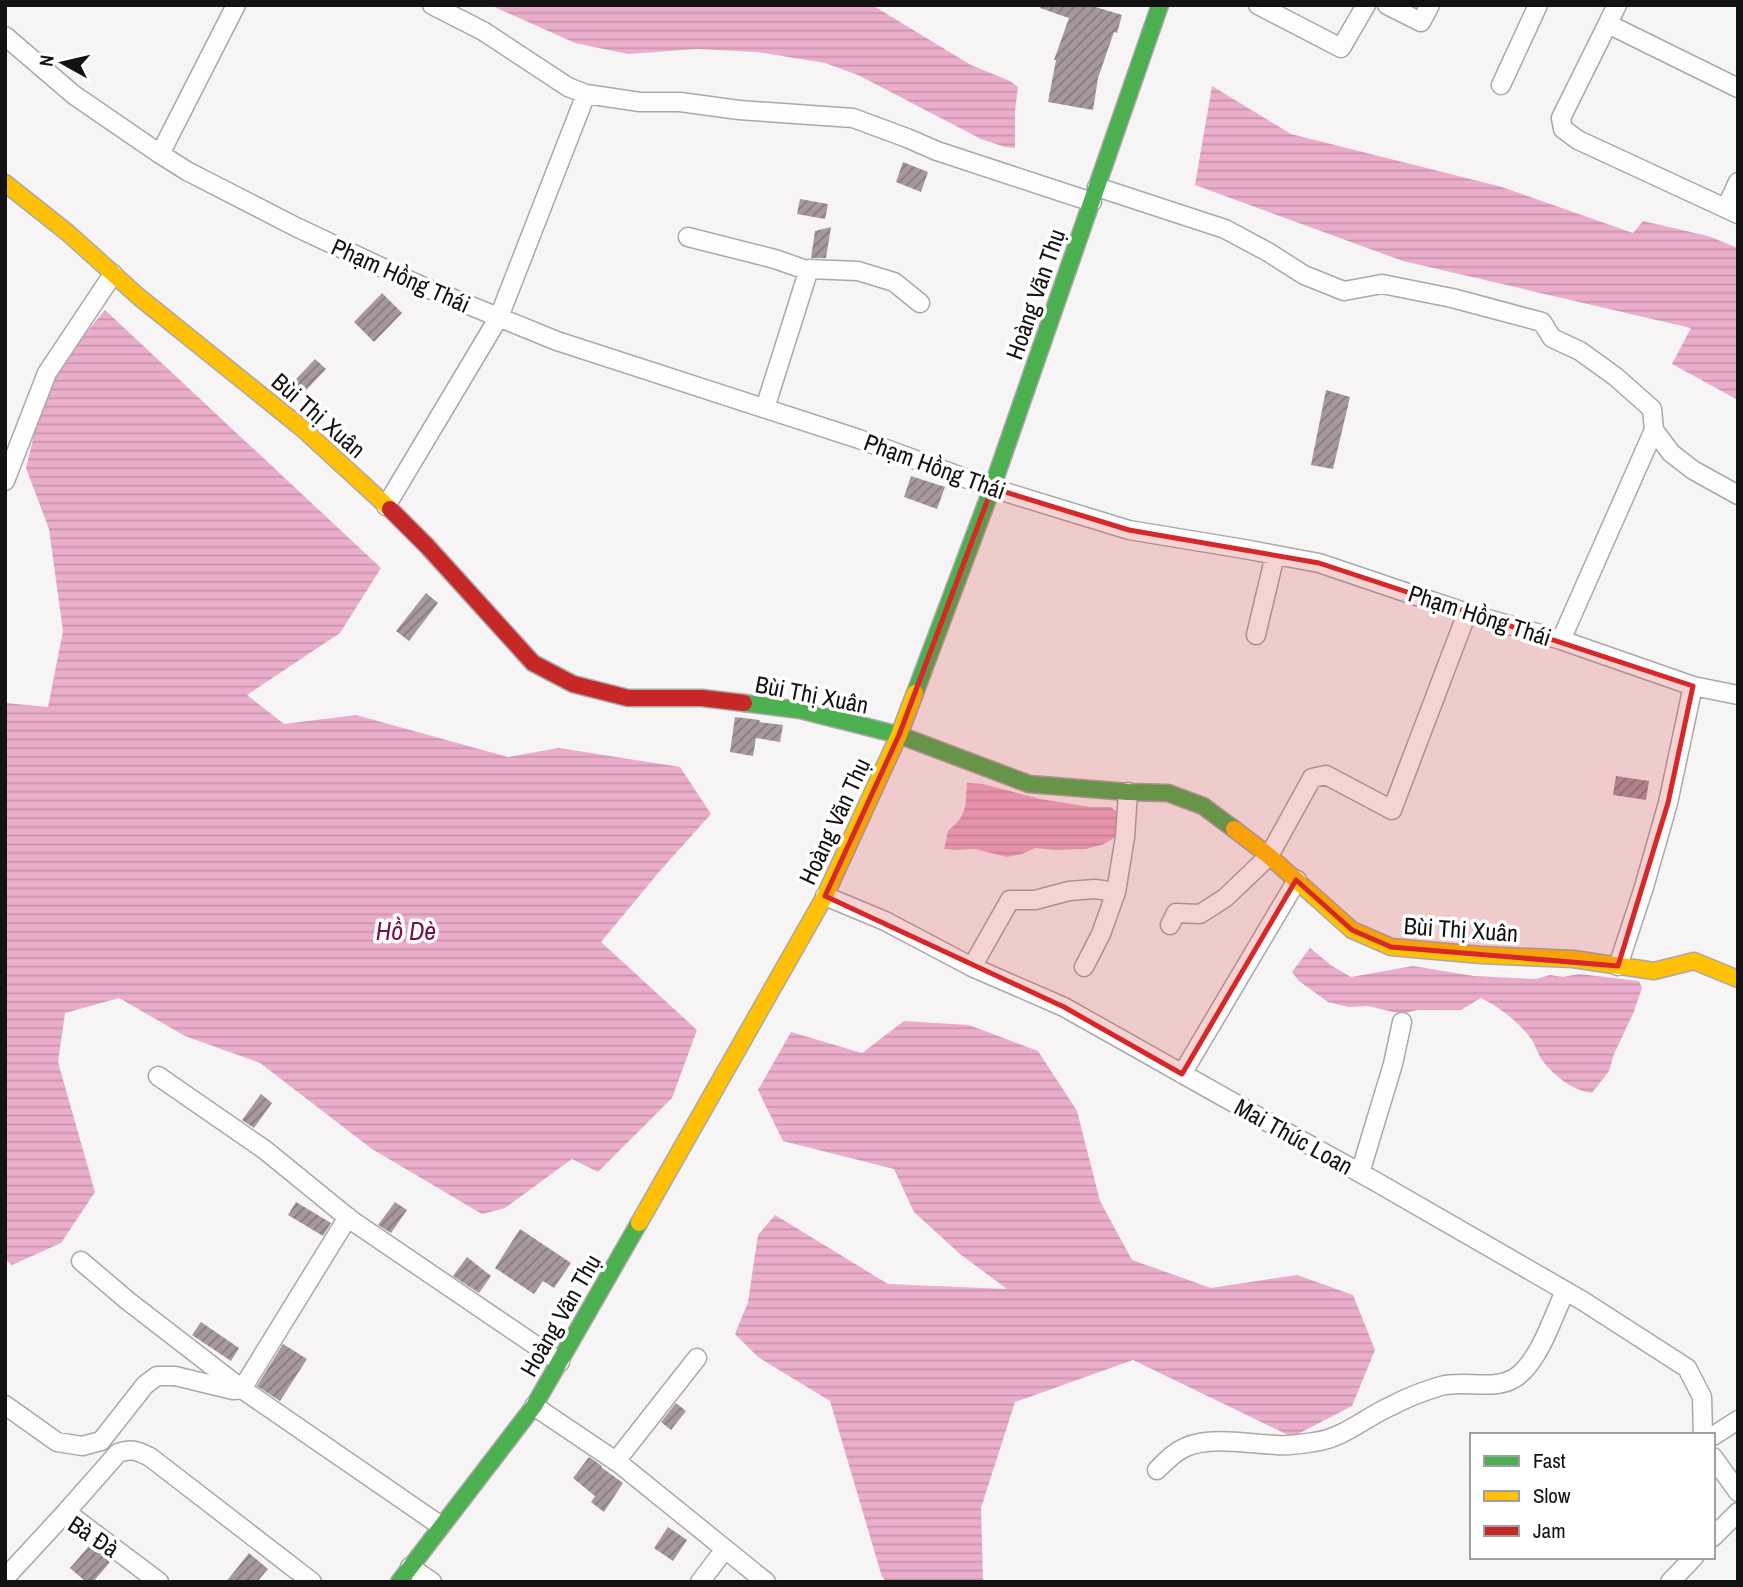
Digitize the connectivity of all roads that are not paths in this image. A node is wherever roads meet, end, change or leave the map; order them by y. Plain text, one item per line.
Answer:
1 (236, 5) edge
2 (432, 5) edge
3 (1160, 5) edge
4 (1258, 5) edge
5 (1366, 5) edge
6 (1387, 5) edge
7 (1430, 5) edge
8 (1538, 5) edge
9 (1617, 5) edge
10 (1608, 23) junction
11 (5, 36) edge
12 (1501, 85) dead end
13 (1738, 88) edge
14 (586, 94) junction
15 (160, 154) junction
16 (1738, 182) edge
17 (5, 183) edge
18 (1094, 194) junction
19 (1732, 211) edge
20 (688, 237) dead end
21 (809, 271) junction
22 (113, 274) junction
23 (920, 303) dead end
24 (499, 317) junction
25 (765, 408) junction
26 (1654, 430) junction
27 (5, 481) edge
28 (992, 488) junction
29 (1738, 495) edge
30 (386, 506) junction
31 (1275, 555) junction
32 (1467, 612) junction
33 (1256, 635) dead end
34 (1561, 640) junction
35 (1693, 686) junction
36 (1738, 695) edge
37 (899, 735) junction
38 (1128, 792) junction
39 (1269, 856) junction
40 (1297, 880) junction
41 (1116, 892) junction
42 (825, 896) junction
43 (1170, 925) dead end
44 (1618, 966) junction
45 (972, 967) junction
46 (1084, 967) dead end
47 (1738, 979) edge
48 (1402, 1023) dead end
49 (1182, 1074) junction
50 (158, 1076) dead end
51 (1360, 1172) junction
52 (348, 1217) junction
53 (81, 1261) dead end
54 (1565, 1291) junction
55 (697, 1357) dead end
56 (560, 1362) junction
57 (242, 1389) junction
58 (5, 1405) edge
59 (534, 1406) junction
60 (1738, 1420) edge
61 (1703, 1433) edge
62 (1715, 1435) edge
63 (102, 1441) junction
64 (112, 1459) junction
65 (1715, 1460) edge
66 (616, 1461) junction
67 (1157, 1470) dead end
68 (1738, 1492) edge
69 (66, 1512) junction
70 (1738, 1513) edge
71 (442, 1527) junction
72 (1715, 1535) edge
73 (725, 1549) junction
74 (1692, 1559) edge
75 (410, 1567) junction
76 (5, 1577) edge
77 (159, 1582) edge
78 (312, 1582) edge
79 (399, 1582) edge
80 (432, 1582) edge
81 (701, 1582) edge
82 (766, 1582) edge
83 (1670, 1582) edge

1 - 15 street
2 - 14 street
3 - 18 street, Hoàng Văn Thụ
4 - 5 street
6 - 7 street
8 - 12 street
9 - 10 street
10 - 13 street
10 - 19 street
11 - 15 street, Phạm Hồng Thái
14 - 18 street
14 - 24 street
15 - 24 street, Phạm Hồng Thái
16 - 19 street
17 - 22 street, Bùi Thị Xuân
18 - 26 street
18 - 28 street, Hoàng Văn Thụ
20 - 21 street
21 - 23 street
21 - 25 street
22 - 27 street
22 - 30 street, Bùi Thị Xuân
24 - 25 street, Phạm Hồng Thái
24 - 30 street
25 - 28 street, Phạm Hồng Thái
26 - 29 street
26 - 34 street
28 - 31 street, Phạm Hồng Thái
28 - 37 street, Hoàng Văn Thụ
30 - 37 street, Bùi Thị Xuân
31 - 32 street, Phạm Hồng Thái
31 - 33 street
32 - 34 street, Phạm Hồng Thái
32 - 39 street
34 - 35 street, Phạm Hồng Thái
35 - 36 street, Phạm Hồng Thái
35 - 44 street
37 - 38 street, Bùi Thị Xuân
37 - 42 street, Hoàng Văn Thụ
38 - 39 street, Bùi Thị Xuân
38 - 41 street
39 - 40 street, Bùi Thị Xuân
39 - 43 street
40 - 44 street, Bùi Thị Xuân
40 - 49 street
41 - 45 street
41 - 46 street
42 - 45 street, Mai Thúc Loan
42 - 56 street, Hoàng Văn Thụ
44 - 47 street, Bùi Thị Xuân
45 - 49 street, Mai Thúc Loan
48 - 51 street
49 - 51 street, Mai Thúc Loan
50 - 52 street
51 - 54 street, Mai Thúc Loan
52 - 56 street
52 - 57 street
53 - 57 street
54 - 61 street, Mai Thúc Loan
54 - 67 street
55 - 66 street
56 - 59 street, Hoàng Văn Thụ
57 - 63 street
57 - 71 street
58 - 63 street
59 - 66 street
59 - 71 street, Hoàng Văn Thụ
60 - 62 street
63 - 64 street
64 - 69 street
64 - 78 street
65 - 68 street
66 - 73 street
69 - 76 street, Bà Đà
69 - 77 street, Bà Đà
70 - 72 street
71 - 75 street, Hoàng Văn Thụ
73 - 81 street
73 - 82 street
74 - 83 street
75 - 79 street, Hoàng Văn Thụ
75 - 80 street

